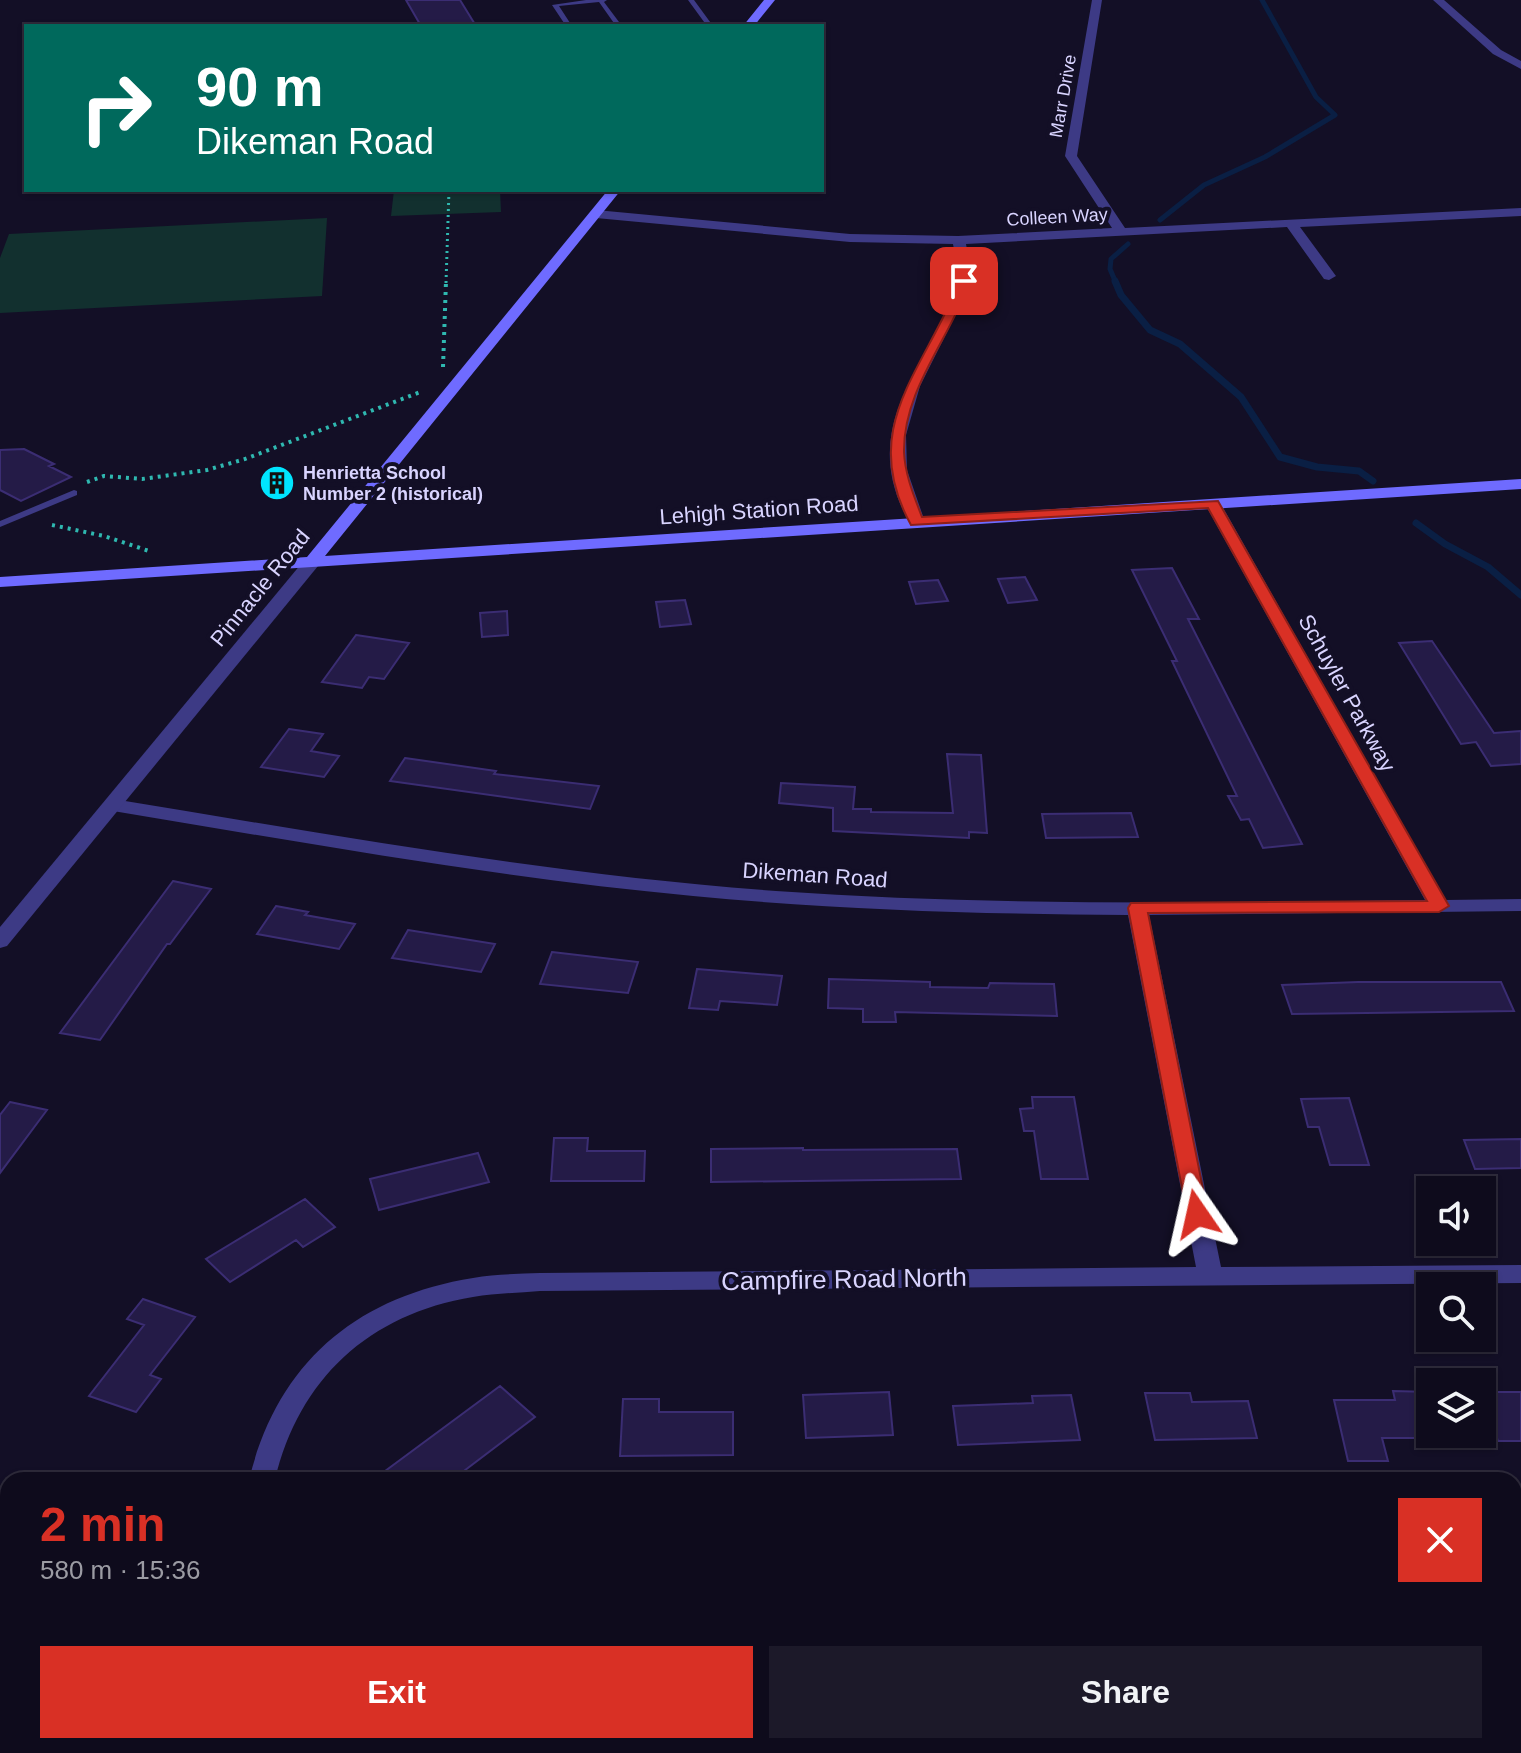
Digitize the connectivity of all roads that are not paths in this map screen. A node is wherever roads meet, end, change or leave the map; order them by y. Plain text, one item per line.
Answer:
1 (602, 0) edge
2 (691, 0) edge
3 (770, 0) edge
4 (1097, 0) edge
5 (1438, 0) edge
6 (568, 24) edge
7 (618, 24) edge
8 (709, 24) edge
9 (750, 24) edge
10 (1521, 66) edge
11 (613, 192) edge
12 (1521, 212) edge
13 (596, 214) junction
14 (1291, 224) junction
15 (1121, 232) junction
16 (958, 240) junction
17 (1329, 276) dead end
18 (1521, 484) edge
19 (74, 493) dead end
20 (1213, 504) junction
21 (917, 522) junction
22 (0, 524) edge
23 (312, 562) junction
24 (0, 582) edge
25 (113, 805) junction
26 (1521, 905) edge
27 (1439, 906) junction
28 (1137, 908) junction
29 (0, 941) edge
30 (1521, 1274) edge
31 (1210, 1275) junction
32 (264, 1472) edge

1 - 6 lane
1 - 7 lane
2 - 8 lane
3 - 9 main road
4 - 15 street, Marr Drive
5 - 10 street
11 - 13 main road, Pinnacle Road
12 - 14 street, Colleen Way
13 - 16 street, Colleen Way
13 - 23 main road, Pinnacle Road
14 - 15 street, Colleen Way
14 - 17 street
15 - 16 street, Colleen Way
16 - 21 street
18 - 20 main road, Lehigh Station Road
19 - 22 lane
20 - 21 main road, Lehigh Station Road
20 - 27 street, Schuyler Parkway
21 - 23 main road, Lehigh Station Road
23 - 24 main road, Lehigh Station Road
23 - 25 street, Pinnacle Road
25 - 28 street, Dikeman Road
25 - 29 street, Pinnacle Road
26 - 27 street, Dikeman Road
27 - 28 street, Dikeman Road
28 - 31 street
30 - 31 street, Campfire Road North
31 - 32 street, Campfire Road North

